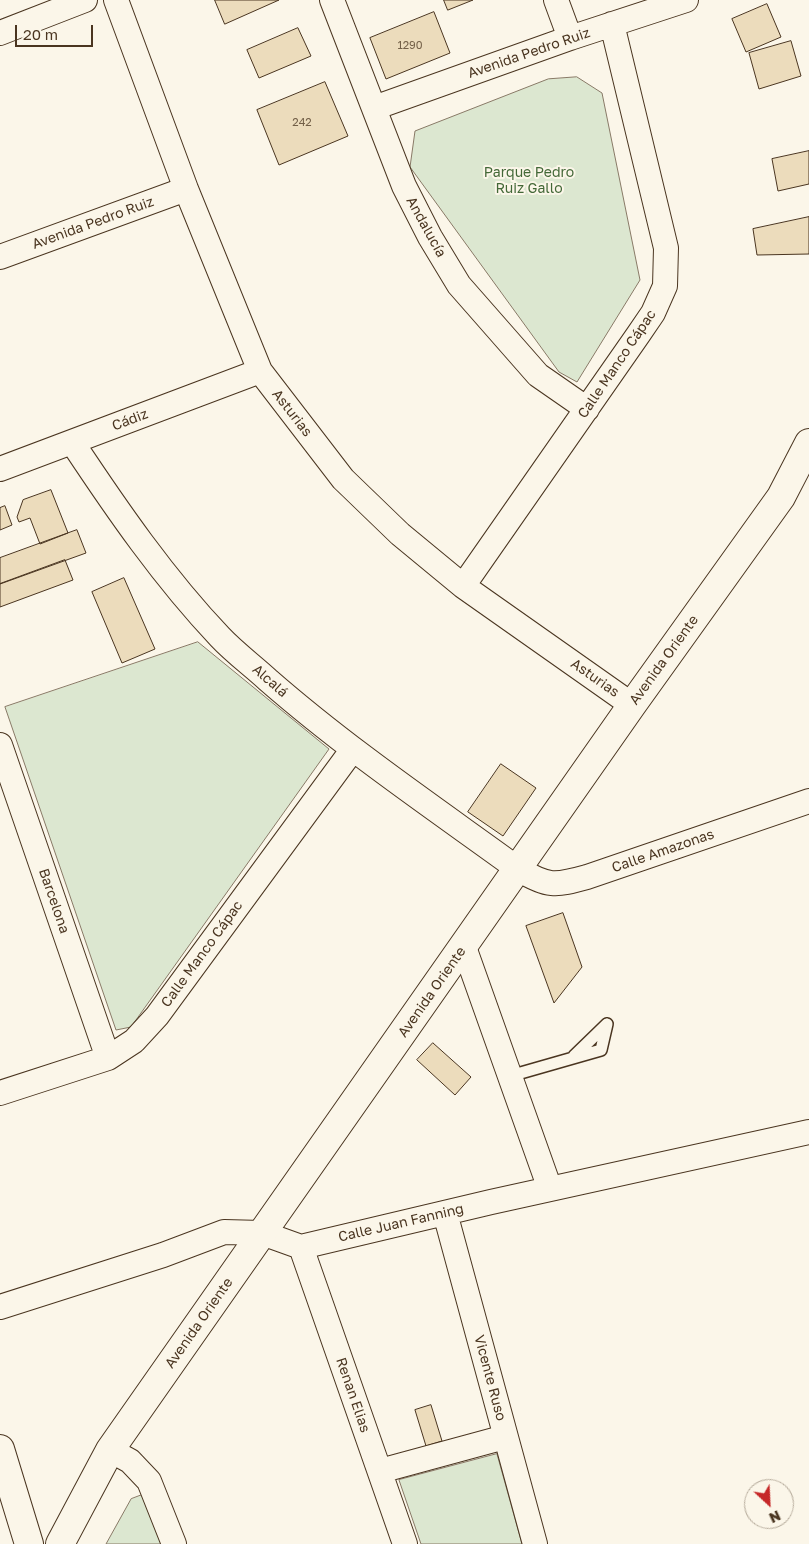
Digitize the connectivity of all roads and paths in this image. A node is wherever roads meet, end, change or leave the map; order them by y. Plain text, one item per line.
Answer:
1 (85, 0) edge
2 (116, 0) edge
3 (332, 0) edge
4 (556, 0) edge
5 (686, 0) edge
6 (612, 24) junction
7 (0, 33) edge
8 (570, 38) junction
9 (374, 108) junction
10 (186, 189) junction
11 (0, 257) edge
12 (260, 371) junction
13 (588, 409) junction
14 (72, 442) junction
15 (809, 443) edge
16 (0, 469) edge
17 (463, 586) junction
18 (632, 705) junction
19 (0, 745) edge
20 (353, 749) junction
21 (809, 800) edge
22 (518, 869) junction
23 (464, 947) junction
24 (108, 1058) junction
25 (572, 1058) dead end
26 (510, 1076) junction
27 (0, 1093) edge
28 (809, 1132) edge
29 (550, 1189) junction
30 (445, 1212) junction
31 (262, 1233) junction
32 (301, 1247) junction
33 (0, 1307) edge
34 (505, 1437) junction
35 (0, 1450) edge
36 (110, 1450) junction
37 (380, 1471) junction
38 (29, 1544) edge
39 (60, 1544) edge
40 (174, 1544) edge
41 (405, 1544) edge
42 (535, 1544) edge

1 - 7 street
2 - 10 street, Asturias
3 - 9 street, Andalucía
4 - 8 street
5 - 6 street, Avenida Pedro Ruiz
6 - 8 street, Avenida Pedro Ruiz
6 - 13 street, Calle Manco Cápac
8 - 9 street, Avenida Pedro Ruiz
9 - 13 street, Andalucía
10 - 11 street, Avenida Pedro Ruiz
10 - 12 street, Asturias
12 - 14 street, Cádiz
12 - 17 street, Asturias
13 - 17 street, Calle Manco Cápac
14 - 16 street, Cádiz
14 - 20 street, Alcalá
15 - 18 main road, Avenida Oriente
17 - 18 street, Asturias
18 - 22 main road, Avenida Oriente
19 - 24 street, Barcelona
20 - 22 street, Alcalá
20 - 24 street, Calle Manco Cápac
21 - 22 street, Calle Amazonas
22 - 23 main road, Avenida Oriente
23 - 26 street
23 - 31 main road, Avenida Oriente
24 - 27 street, Calle Manco Cápac
25 - 26 lane
26 - 29 street
28 - 29 street, Calle Juan Fanning
29 - 30 street, Calle Juan Fanning
30 - 32 street, Calle Juan Fanning
30 - 34 street, Vicente Ruso
31 - 32 street
31 - 33 street
31 - 36 main road, Avenida Oriente
32 - 37 street, Renan Elias
34 - 37 street
34 - 42 street, Vicente Ruso
35 - 38 main road
36 - 39 main road, Avenida Oriente
36 - 40 street
37 - 41 street, Renan Elias

